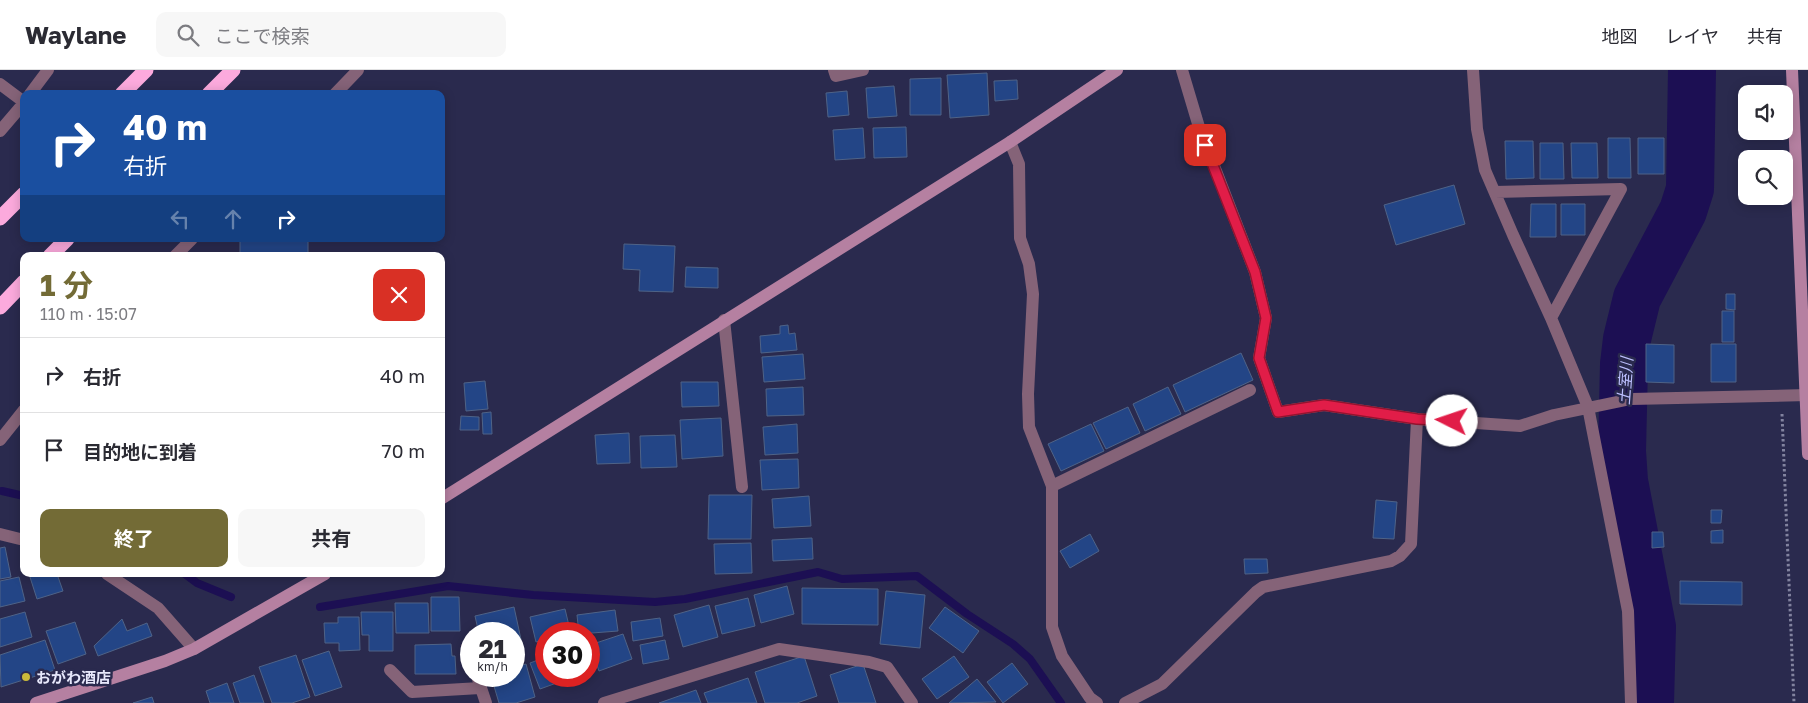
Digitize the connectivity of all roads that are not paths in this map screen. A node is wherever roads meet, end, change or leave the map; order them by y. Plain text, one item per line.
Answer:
1 (48, 70) edge
2 (146, 70) edge
3 (233, 70) edge
4 (358, 70) edge
5 (834, 70) edge
6 (863, 70) edge
7 (1117, 70) edge
8 (1182, 70) edge
9 (1473, 70) edge
10 (1792, 70) edge
11 (0, 84) edge
12 (33, 90) edge
13 (126, 90) edge
14 (213, 90) edge
15 (339, 90) edge
16 (20, 100) edge
17 (20, 108) edge
18 (0, 131) edge
19 (1010, 142) junction
20 (1495, 192) junction
21 (20, 198) edge
22 (0, 218) edge
23 (64, 242) edge
24 (189, 242) edge
25 (54, 252) edge
26 (179, 252) edge
27 (20, 286) edge
28 (0, 307) edge
29 (1552, 318) junction
30 (724, 320) junction
31 (1250, 390) dead end
32 (1807, 395) edge
33 (1588, 407) junction
34 (20, 415) edge
35 (1417, 419) junction
36 (0, 440) edge
37 (1808, 454) edge
38 (1052, 486) junction
39 (742, 487) dead end
40 (445, 496) edge
41 (0, 534) edge
42 (20, 539) edge
43 (112, 577) edge
44 (320, 577) edge
45 (194, 649) junction
46 (390, 670) dead end
47 (460, 685) edge
48 (481, 687) edge
49 (36, 703) edge
50 (486, 703) edge
51 (604, 703) edge
52 (912, 703) edge
53 (1096, 703) edge
54 (1125, 703) edge
55 (1631, 703) edge

1 - 12 street
2 - 13 highway
3 - 14 highway
4 - 15 street
5 - 6 street
7 - 19 street
8 - 35 street
9 - 20 street
10 - 32 street
11 - 16 street
17 - 18 street
19 - 30 street
19 - 38 street
20 - 29 street
20 - 29 street
21 - 22 highway
23 - 25 highway
24 - 26 street
27 - 28 highway
29 - 33 street
30 - 39 street
30 - 40 street
31 - 38 street
32 - 33 street
32 - 37 street
33 - 35 street
33 - 55 street
34 - 36 street
35 - 54 street
38 - 53 street
41 - 42 street
43 - 45 street
44 - 45 street
45 - 49 street
46 - 47 street
48 - 50 street
51 - 52 street

